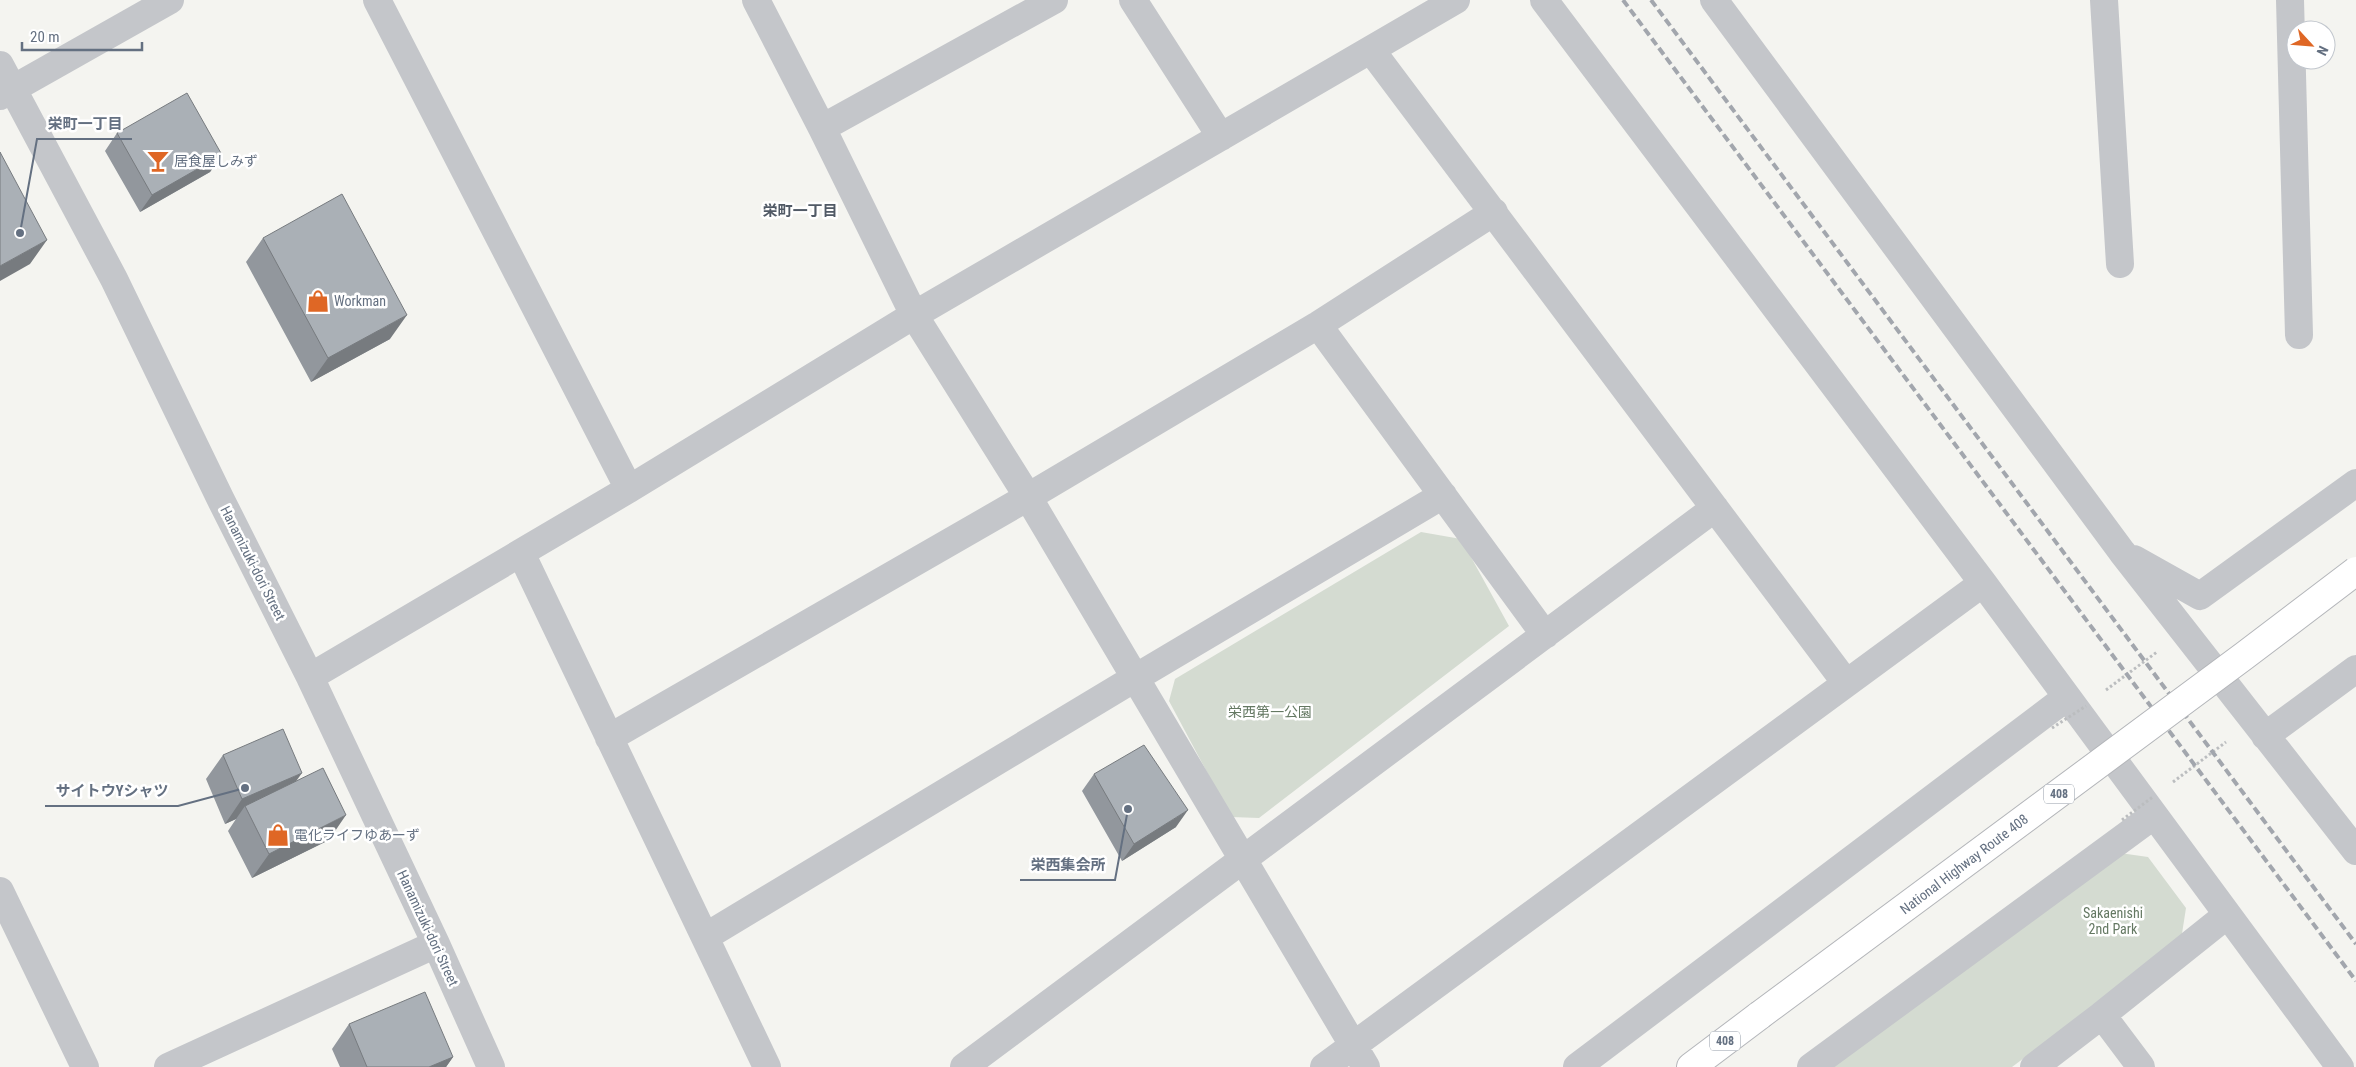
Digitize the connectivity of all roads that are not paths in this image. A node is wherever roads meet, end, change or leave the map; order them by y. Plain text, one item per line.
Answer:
1 (170, 0) edge
2 (377, 0) edge
3 (756, 0) edge
4 (1054, 0) edge
5 (1133, 0) edge
6 (1456, 0) edge
7 (1544, 0) edge
8 (1714, 0) edge
9 (2104, 0) edge
10 (2290, 0) edge
11 (1371, 50) junction
12 (0, 66) edge
13 (7, 92) edge
14 (822, 128) junction
15 (1221, 136) junction
16 (1494, 212) junction
17 (2120, 264) dead end
18 (914, 315) junction
19 (1318, 324) junction
20 (2299, 335) dead end
21 (2356, 483) edge
22 (629, 490) junction
23 (1443, 496) junction
24 (1028, 497) junction
25 (1715, 508) junction
26 (2122, 552) junction
27 (521, 553) junction
28 (2356, 571) edge
29 (1983, 583) junction
30 (1545, 635) junction
31 (2355, 671) edge
32 (310, 677) junction
33 (1135, 678) junction
34 (1846, 683) junction
35 (2076, 701) junction
36 (2265, 736) junction
37 (609, 738) junction
38 (2154, 806) junction
39 (2344, 818) edge
40 (2356, 851) edge
41 (1244, 860) junction
42 (0, 891) edge
43 (2228, 915) junction
44 (705, 937) junction
45 (436, 944) junction
46 (2102, 1015) junction
47 (1360, 1057) edge
48 (85, 1067) edge
49 (168, 1067) edge
50 (492, 1067) edge
51 (767, 1067) edge
52 (964, 1067) edge
53 (1324, 1067) edge
54 (1577, 1067) edge
55 (1691, 1067) edge
56 (1811, 1067) edge
57 (2034, 1067) edge
58 (2141, 1067) edge
59 (2340, 1067) edge

1 - 13 street
2 - 22 street
3 - 14 street
4 - 14 street
5 - 15 street
6 - 11 street
7 - 29 street
8 - 26 street
9 - 17 street
10 - 20 street
11 - 15 street
11 - 16 street
12 - 13 street, Hanamizuki-dori Street
13 - 32 street, Hanamizuki-dori Street
14 - 18 street
15 - 18 street
16 - 19 street
16 - 25 street
18 - 22 street
18 - 24 street
19 - 23 street
19 - 24 street
21 - 26 street
22 - 27 street
23 - 30 street
23 - 33 street
24 - 33 street
24 - 37 street
25 - 30 street
25 - 34 street
26 - 36 street
27 - 32 street
27 - 37 street
28 - 55 highway, National Highway Route 408 / 408, bridge
29 - 34 street
29 - 35 street
30 - 41 street
31 - 36 street
32 - 45 street, Hanamizuki-dori Street
33 - 41 street
33 - 44 street
34 - 47 street
35 - 38 street
35 - 54 street
36 - 39 street
37 - 44 street
38 - 43 street
38 - 56 street
39 - 40 street
41 - 47 street
41 - 52 street
42 - 48 street
43 - 46 street
43 - 59 street
44 - 51 street
45 - 49 street
45 - 50 street, Hanamizuki-dori Street
46 - 57 street
46 - 58 street
47 - 53 street

